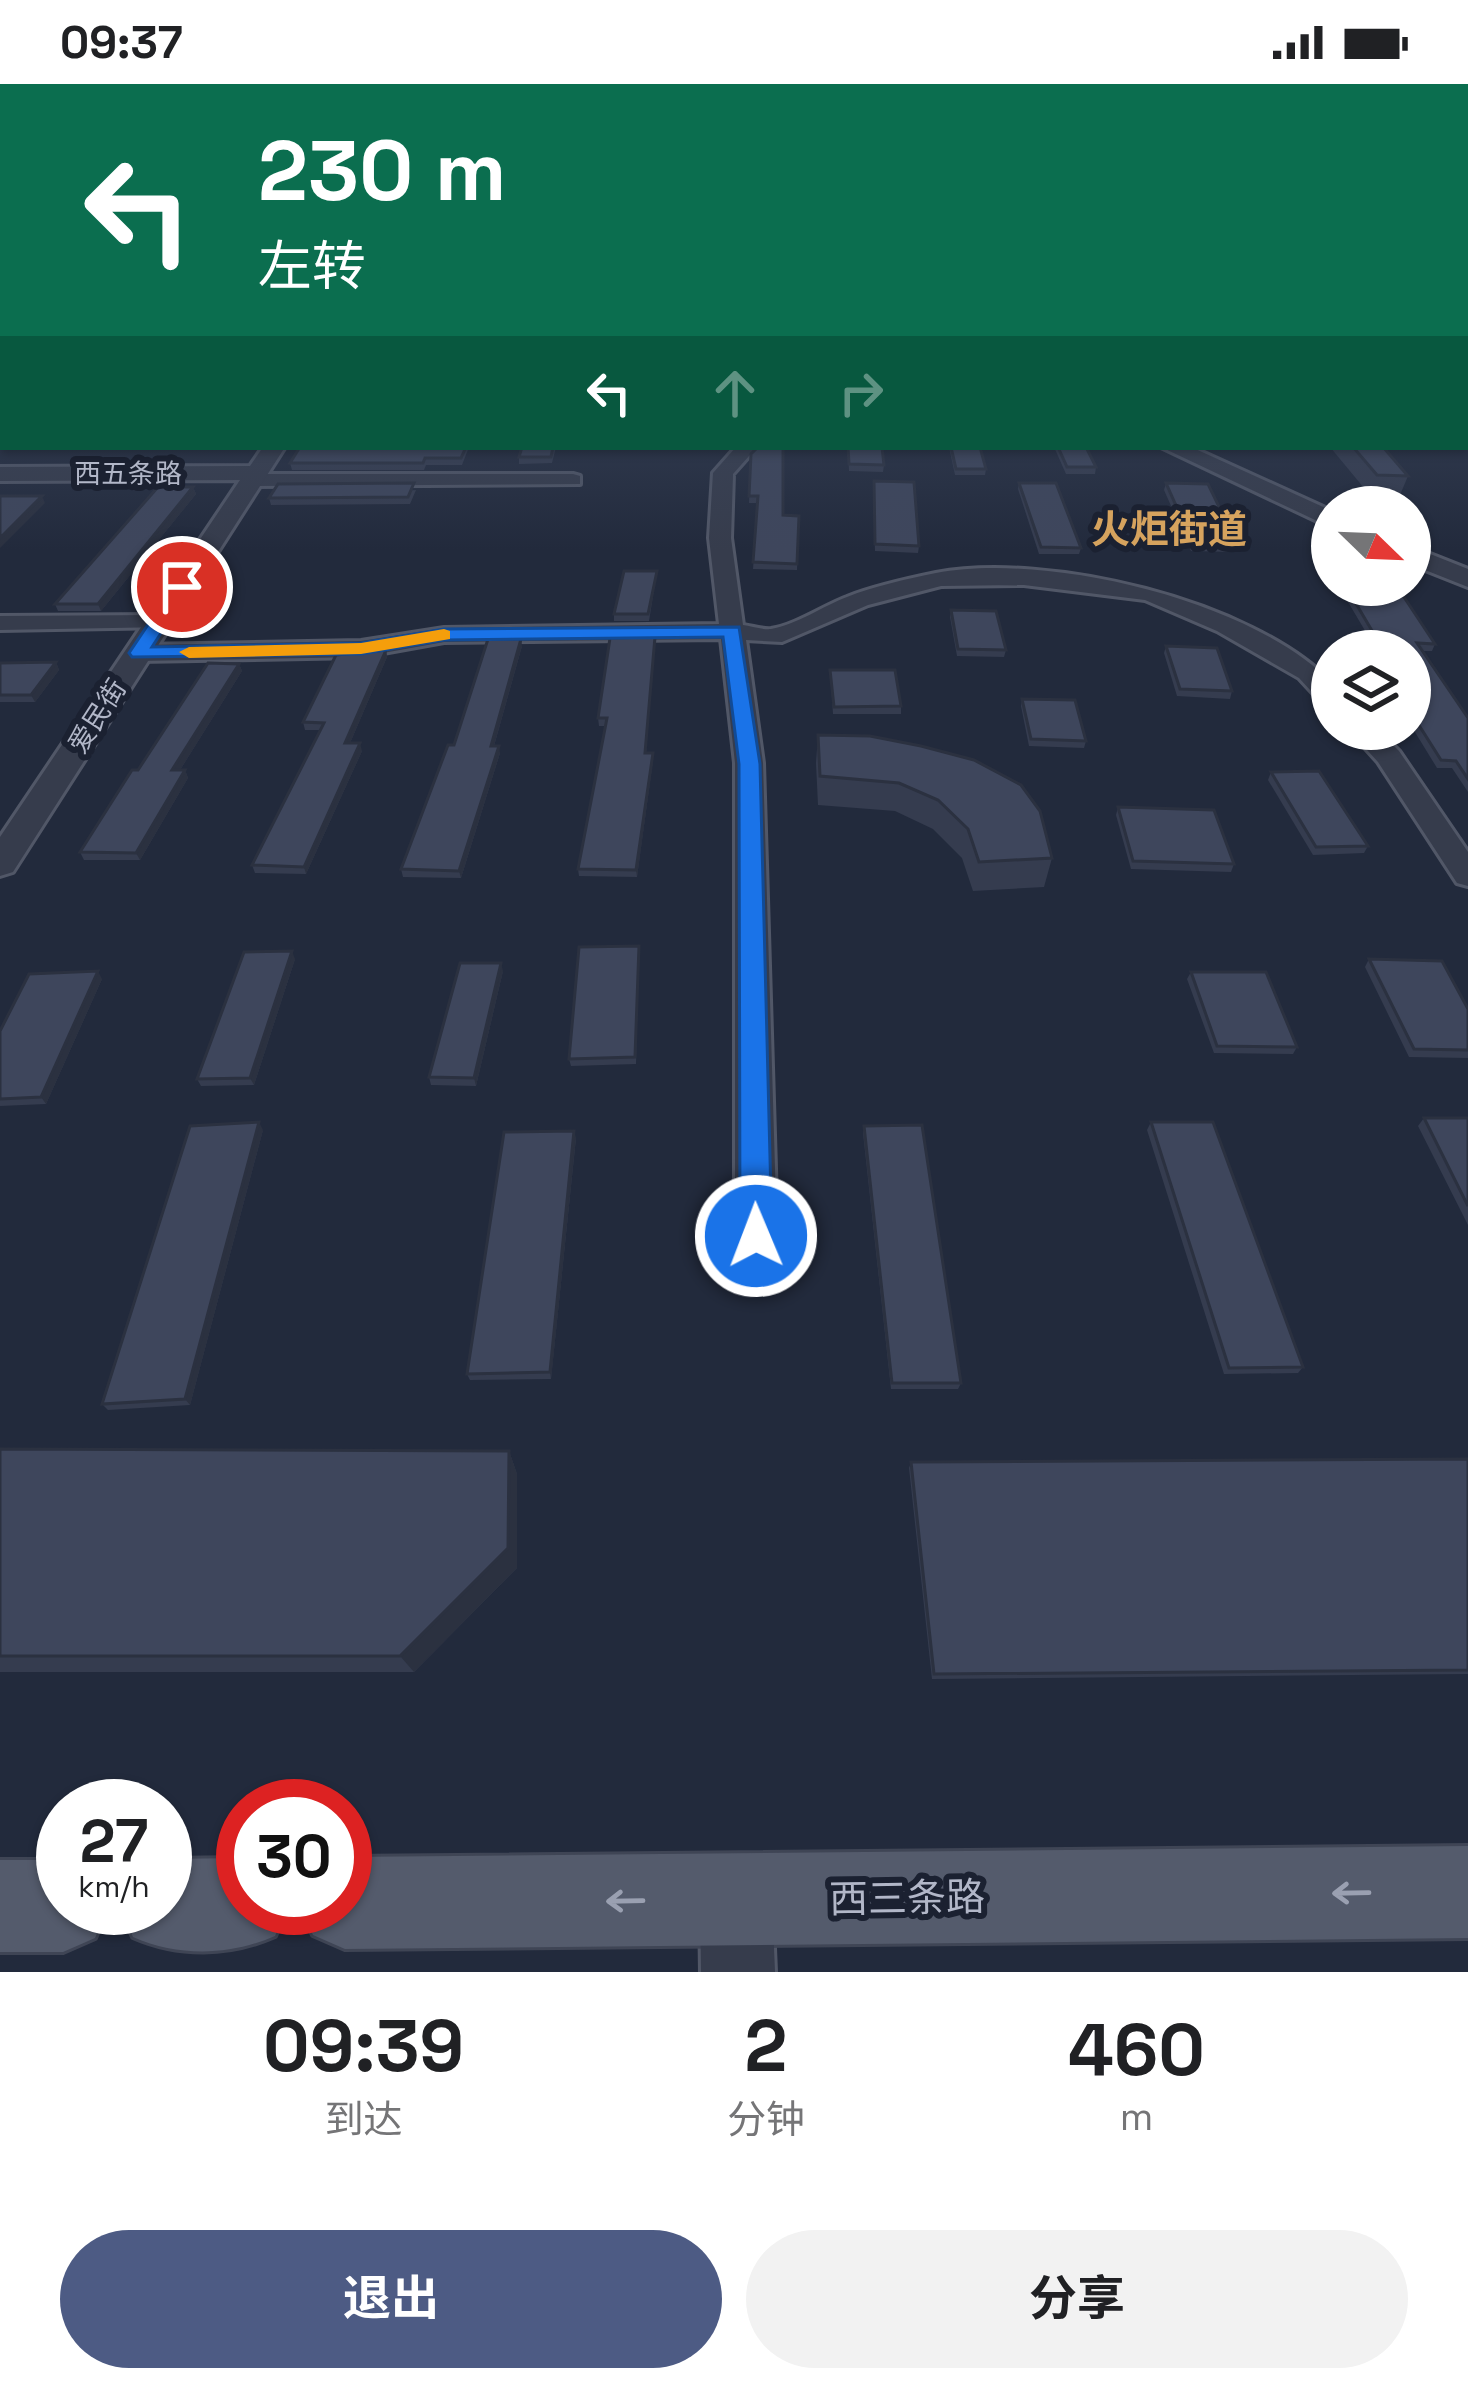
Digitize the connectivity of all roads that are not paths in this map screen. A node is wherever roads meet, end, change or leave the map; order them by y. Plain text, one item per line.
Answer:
1 (744, 450) edge
2 (1179, 450) edge
3 (261, 467) edge
4 (0, 474) edge
5 (573, 480) dead end
6 (1311, 510) edge
7 (1431, 563) edge
8 (1468, 579) edge
9 (0, 622) edge
10 (159, 622) junction
11 (732, 631) junction
12 (138, 653) junction
13 (1311, 677) edge
14 (1383, 750) edge
15 (11, 830) edge
16 (0, 864) edge
17 (1468, 876) edge
18 (756, 1236) dead end
19 (1468, 1892) edge
20 (372, 1905) edge
21 (0, 1906) edge
22 (36, 1906) edge
23 (737, 1936) edge

1 - 11 street
2 - 6 street
3 - 4 street, 西五条路
3 - 5 street
3 - 10 street, 爱民街
7 - 8 street
9 - 10 street
10 - 12 street, 爱民街
11 - 12 street
11 - 13 street
11 - 18 street
12 - 15 street, 爱民街
14 - 17 street
15 - 16 street, 爱民街
19 -> 23 main road, 西三条路
23 -> 20 main road, 西三条路
21 - 22 main road

